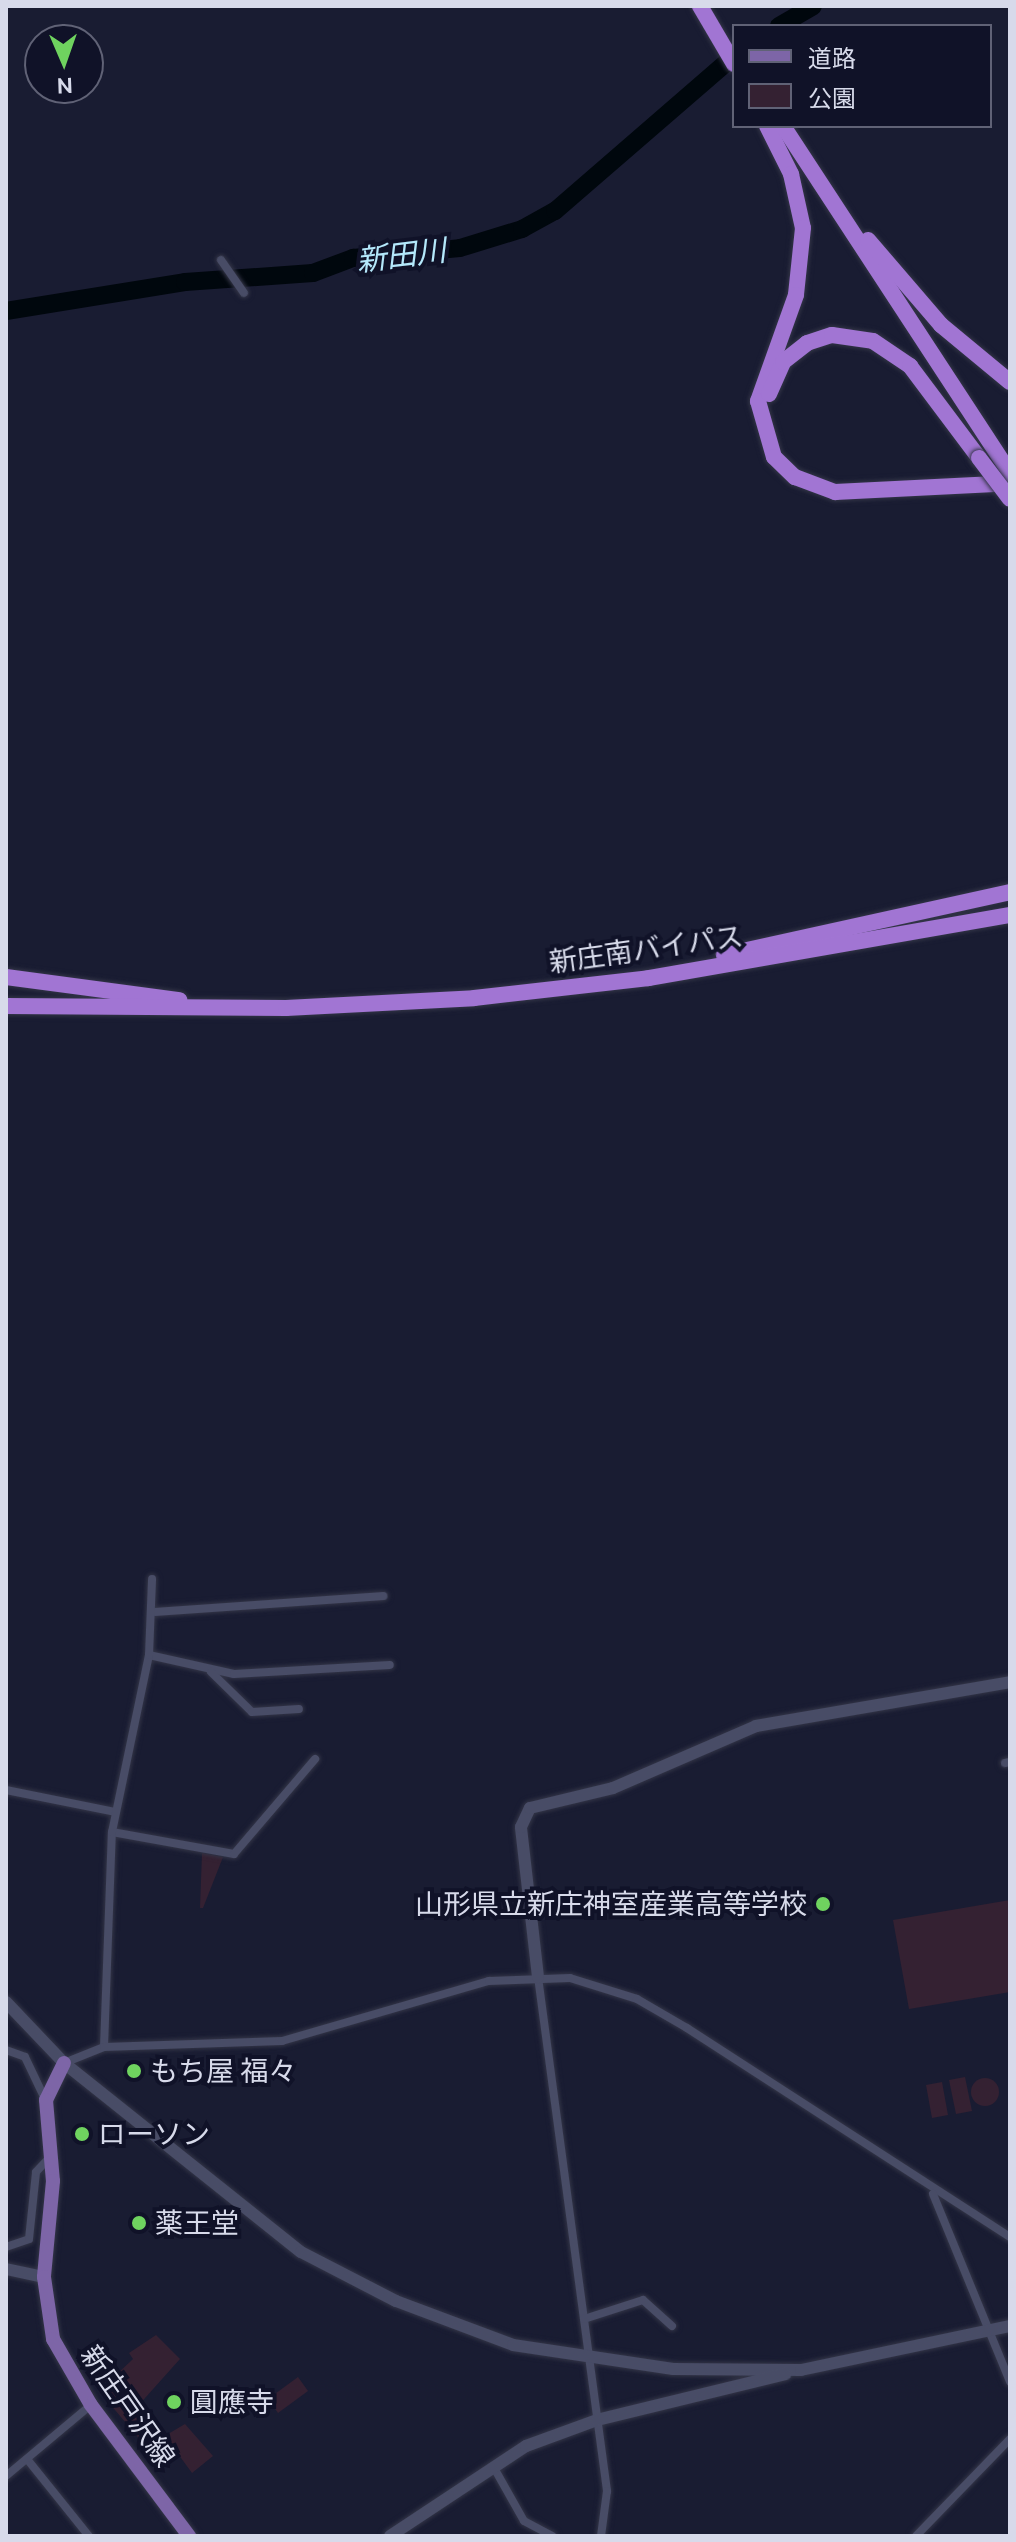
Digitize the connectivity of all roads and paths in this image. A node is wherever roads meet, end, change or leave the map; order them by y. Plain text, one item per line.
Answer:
1 (700, 6) edge
2 (707, 6) edge
3 (721, 34) junction
4 (732, 47) edge
5 (732, 59) edge
6 (768, 128) edge
7 (785, 128) edge
8 (785, 128) edge
9 (221, 260) dead end
10 (244, 293) dead end
11 (1010, 382) edge
12 (987, 454) junction
13 (1010, 474) edge
14 (1010, 483) edge
15 (1010, 499) edge
16 (1010, 892) edge
17 (1010, 915) edge
18 (1010, 923) edge
19 (649, 975) junction
20 (6, 977) edge
21 (6, 1006) edge
22 (286, 1006) junction
23 (152, 1579) dead end
24 (383, 1596) dead end
25 (155, 1612) junction
26 (149, 1655) junction
27 (390, 1665) dead end
28 (210, 1671) junction
29 (1010, 1682) edge
30 (299, 1709) dead end
31 (315, 1759) dead end
32 (6, 1790) edge
33 (115, 1812) junction
34 (112, 1832) junction
35 (538, 1977) junction
36 (6, 2002) edge
37 (104, 2047) junction
38 (6, 2050) edge
39 (64, 2063) junction
40 (46, 2100) junction
41 (52, 2156) junction
42 (933, 2193) junction
43 (1010, 2237) edge
44 (6, 2247) edge
45 (6, 2269) edge
46 (44, 2277) junction
47 (584, 2319) junction
48 (672, 2326) dead end
49 (1010, 2326) edge
50 (989, 2331) junction
51 (590, 2359) junction
52 (801, 2370) junction
53 (1010, 2382) edge
54 (91, 2405) junction
55 (597, 2420) junction
56 (1010, 2439) edge
57 (27, 2459) junction
58 (491, 2463) junction
59 (6, 2476) edge
60 (919, 2535) edge
61 (89, 2536) edge
62 (189, 2536) edge
63 (390, 2536) edge
64 (552, 2536) edge
65 (601, 2536) edge

1 - 3 highway
2 - 3 highway
3 - 4 highway
3 - 5 highway
6 - 14 highway
7 - 11 highway
8 - 12 highway
9 - 10 street
12 - 13 highway
12 - 13 highway
12 - 15 highway, bridge
16 - 19 highway
17 - 19 highway
18 - 19 highway
19 - 22 highway, 新庄南バイパス
20 - 22 highway
21 - 22 highway
23 - 25 street
24 - 25 street
25 - 26 street
26 - 28 street
26 - 33 street
27 - 28 street
28 - 30 street
29 - 35 main road
31 - 34 street
32 - 33 street
33 - 34 street
34 - 37 street
35 - 37 street
35 - 42 street
35 - 47 street
36 - 39 main road
37 - 39 street
38 - 40 street
39 - 40 main road
39 - 51 main road
40 - 41 main road, 新庄戸沢線
41 - 44 street
41 - 46 main road, 新庄戸沢線
42 - 43 street
42 - 50 street
45 - 46 main road
46 - 54 main road, 新庄戸沢線
47 - 48 street
47 - 51 street
49 - 50 main road
50 - 52 main road
50 - 53 street
51 - 52 main road
51 - 55 street
52 - 55 main road
54 - 57 street
54 - 62 main road, 新庄戸沢線
55 - 58 main road
55 - 65 street
56 - 60 street
57 - 59 street
57 - 61 street
58 - 63 main road
58 - 64 street

